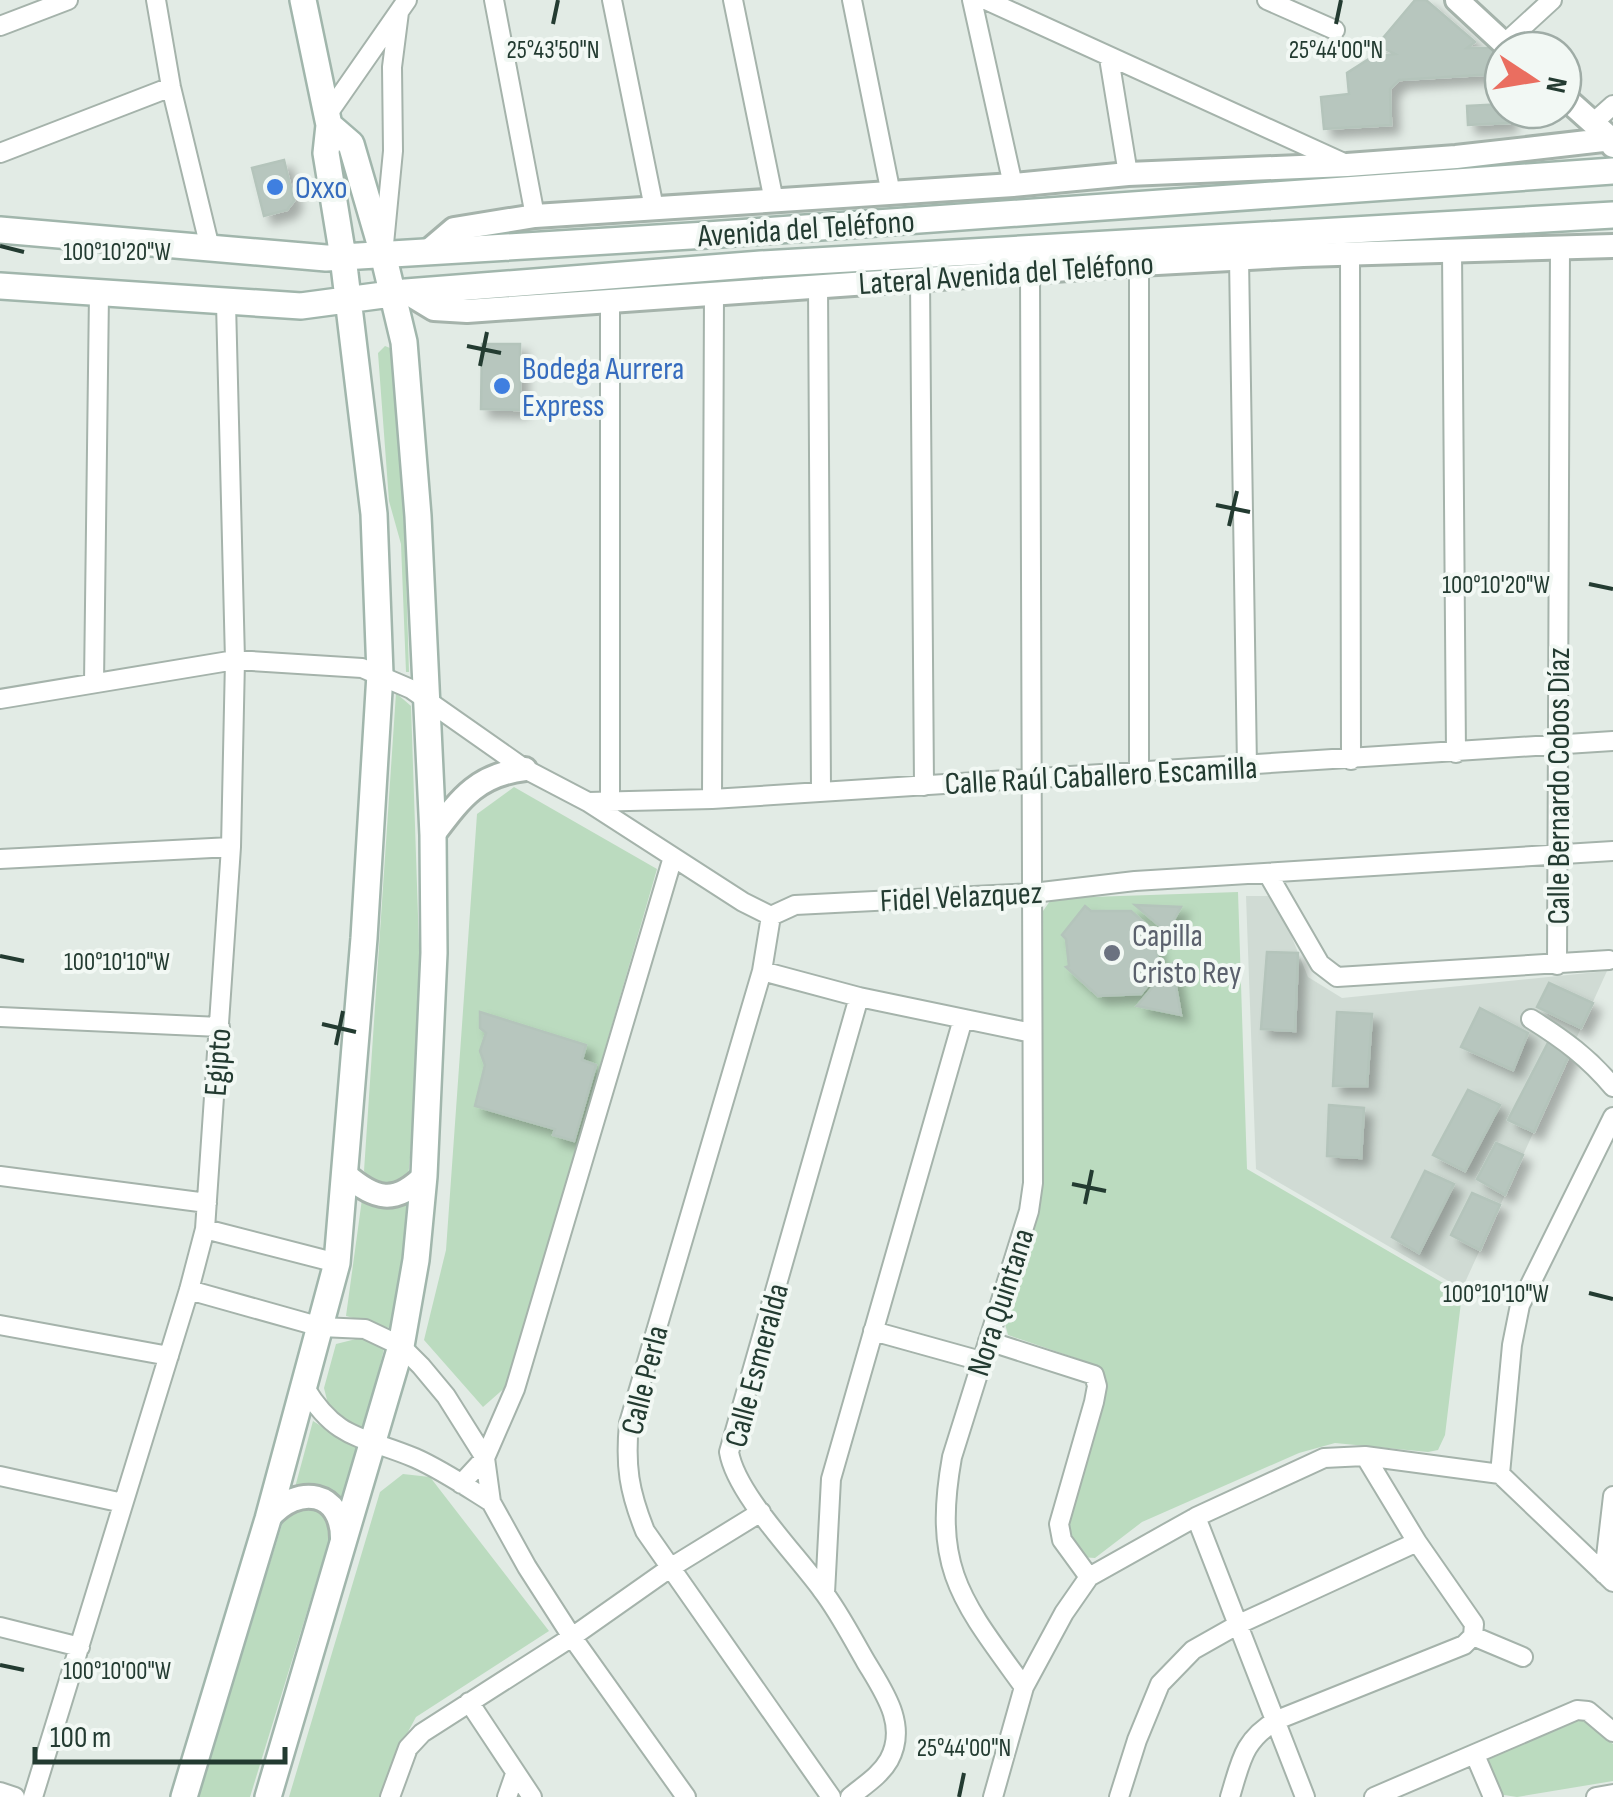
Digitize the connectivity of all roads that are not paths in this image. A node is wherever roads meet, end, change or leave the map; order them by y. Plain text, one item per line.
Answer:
1 (68, 0) edge
2 (156, 0) edge
3 (303, 0) edge
4 (494, 0) edge
5 (612, 0) edge
6 (733, 0) edge
7 (852, 0) edge
8 (972, 0) edge
9 (986, 0) edge
10 (1267, 0) edge
11 (1457, 0) edge
12 (1552, 0) edge
13 (403, 6) edge
14 (0, 26) edge
15 (1335, 30) dead end
16 (1490, 30) edge
17 (1524, 30) edge
18 (1109, 58) junction
19 (171, 87) junction
20 (1613, 105) edge
21 (1583, 113) edge
22 (328, 120) junction
23 (1594, 122) junction
24 (1612, 142) edge
25 (0, 152) edge
26 (1346, 165) junction
27 (1613, 170) edge
28 (1128, 174) junction
29 (1013, 186) junction
30 (892, 194) junction
31 (774, 201) junction
32 (705, 206) junction
33 (654, 208) junction
34 (1613, 215) edge
35 (536, 216) junction
36 (0, 230) edge
37 (707, 234) junction
38 (1303, 243) junction
39 (1560, 246) junction
40 (1613, 246) edge
41 (210, 248) junction
42 (1452, 251) junction
43 (428, 252) junction
44 (1350, 253) junction
45 (1239, 258) junction
46 (1139, 264) junction
47 (1030, 272) junction
48 (762, 276) junction
49 (392, 278) junction
50 (345, 279) junction
51 (920, 279) junction
52 (0, 286) edge
53 (818, 286) junction
54 (714, 292) junction
55 (99, 293) junction
56 (610, 300) junction
57 (226, 302) junction
58 (235, 660) junction
59 (380, 674) junction
60 (94, 683) junction
61 (0, 699) edge
62 (426, 699) junction
63 (1613, 741) edge
64 (1558, 746) junction
65 (1456, 753) junction
66 (1350, 760) junction
67 (1247, 766) junction
68 (526, 769) junction
69 (1139, 771) junction
70 (1032, 778) junction
71 (924, 786) junction
72 (820, 791) junction
73 (712, 799) junction
74 (588, 802) junction
75 (610, 803) junction
76 (433, 835) junction
77 (231, 847) junction
78 (1613, 851) edge
79 (1558, 854) junction
80 (672, 858) junction
81 (0, 860) edge
82 (1268, 874) junction
83 (1033, 893) junction
84 (771, 916) junction
85 (1610, 960) dead end
86 (1557, 965) junction
87 (762, 972) junction
88 (859, 997) junction
89 (0, 1017) edge
90 (963, 1018) junction
91 (1531, 1019) dead end
92 (220, 1027) junction
93 (1032, 1033) junction
94 (1613, 1087) edge
95 (1613, 1117) edge
96 (345, 1174) junction
97 (0, 1176) edge
98 (424, 1176) junction
99 (208, 1203) junction
100 (205, 1228) junction
101 (336, 1263) junction
102 (189, 1290) junction
103 (0, 1325) edge
104 (321, 1327) junction
105 (873, 1332) junction
106 (988, 1341) junction
107 (401, 1346) junction
108 (169, 1356) junction
109 (982, 1361) junction
110 (305, 1388) junction
111 (374, 1444) junction
112 (1365, 1456) junction
113 (484, 1458) junction
114 (1500, 1474) junction
115 (0, 1476) edge
116 (460, 1484) junction
117 (1613, 1496) edge
118 (491, 1502) junction
119 (123, 1503) junction
120 (760, 1512) junction
121 (1196, 1517) junction
122 (268, 1518) junction
123 (1417, 1542) junction
124 (342, 1549) junction
125 (670, 1568) junction
126 (1089, 1577) junction
127 (1609, 1578) edge
128 (825, 1593) junction
129 (1239, 1624) junction
130 (0, 1627) edge
131 (1473, 1636) junction
132 (572, 1637) junction
133 (80, 1647) junction
134 (1523, 1657) dead end
135 (1024, 1686) junction
136 (469, 1702) junction
137 (1277, 1720) junction
138 (1613, 1732) edge
139 (1476, 1755) junction
140 (515, 1774) junction
141 (1415, 1789) edge
142 (0, 1792) edge
143 (1613, 1794) edge
144 (15, 1797) edge
145 (33, 1797) edge
146 (184, 1797) edge
147 (268, 1797) edge
148 (390, 1797) edge
149 (507, 1797) edge
150 (532, 1797) edge
151 (686, 1797) edge
152 (831, 1797) edge
153 (850, 1797) edge
154 (993, 1797) edge
155 (1119, 1797) edge
156 (1230, 1797) edge
157 (1305, 1797) edge
158 (1374, 1797) edge
159 (1494, 1797) edge
160 (1596, 1797) edge

1 - 14 street
2 - 19 street
3 - 22 main road
4 - 35 street
5 - 33 street
6 - 31 street
7 - 30 street
8 - 29 street
9 - 18 street
10 - 15 street
11 - 16 street
12 - 17 street
13 - 22 street
13 - 49 street
18 - 26 street
18 - 28 street
19 - 25 street
19 - 41 street
20 - 23 street
21 - 23 street
22 - 49 main road
22 - 50 main road
23 - 24 street
24 - 26 street
26 - 28 street
27 - 37 main road, Avenida del Teléfono
28 - 29 street
29 - 30 street
30 - 31 street
31 - 32 street
32 - 33 street
32 - 37 street
33 - 35 street
34 - 38 main road, Avenida del Teléfono
35 - 43 street
36 - 41 main road, Avenida del Teléfono
37 - 43 main road, Avenida del Teléfono
38 - 44 street, Lateral Avenida del Teléfono
38 - 45 street, Lateral Avenida del Teléfono
38 - 48 main road, Avenida del Teléfono
39 - 40 street, Lateral Avenida del Teléfono
39 - 42 street, Lateral Avenida del Teléfono
39 - 64 street, Calle Bernardo Cobos Díaz
41 - 50 main road, Avenida del Teléfono
42 - 44 street, Lateral Avenida del Teléfono
42 - 65 street
43 - 49 main road, Avenida del Teléfono
44 - 66 street
45 - 46 street, Lateral Avenida del Teléfono
45 - 67 street
46 - 47 street, Lateral Avenida del Teléfono
46 - 69 street
47 - 51 street, Lateral Avenida del Teléfono
47 - 70 street, Nora Quintana
48 - 49 main road, Avenida del Teléfono
48 - 53 street, Lateral Avenida del Teléfono
48 - 54 street, Lateral Avenida del Teléfono
49 - 50 main road, Avenida del Teléfono
49 - 50 main road, Avenida del Teléfono
49 - 56 street, Lateral Avenida del Teléfono
49 - 62 main road
50 - 57 main road, Avenida del Teléfono
50 - 59 main road
51 - 53 street, Lateral Avenida del Teléfono
51 - 71 street
52 - 55 main road, Avenida del Teléfono
53 - 72 street
54 - 56 street, Lateral Avenida del Teléfono
54 - 73 street
55 - 57 main road, Avenida del Teléfono
55 - 60 street
56 - 75 street
57 - 58 street, Egipto
58 - 59 street
58 - 60 street
58 - 77 street, Egipto
59 - 62 street
59 - 96 main road
60 - 61 street
62 - 68 street
62 - 76 main road
63 - 64 street, Calle Raúl Caballero Escamilla
64 - 65 street, Calle Raúl Caballero Escamilla
64 - 79 street, Calle Bernardo Cobos Díaz
65 - 66 street, Calle Raúl Caballero Escamilla
66 - 67 street, Calle Raúl Caballero Escamilla
67 - 69 street, Calle Raúl Caballero Escamilla
68 - 74 street
68 - 76 street
69 - 70 street, Calle Raúl Caballero Escamilla
70 - 71 street, Calle Raúl Caballero Escamilla
70 - 83 street, Nora Quintana
71 - 72 street, Calle Raúl Caballero Escamilla
72 - 73 street, Calle Raúl Caballero Escamilla
73 - 75 street, Calle Raúl Caballero Escamilla
74 - 75 street, Calle Raúl Caballero Escamilla
74 - 80 street
76 - 98 main road
77 - 81 street
77 - 92 street, Egipto
78 - 79 street, Fidel Velazquez
79 - 82 street, Fidel Velazquez
79 - 86 street, Calle Bernardo Cobos Díaz
80 - 84 street
80 - 113 street
82 - 83 street, Fidel Velazquez
82 - 86 street
83 - 84 street, Fidel Velazquez
83 - 93 street, Nora Quintana
84 - 87 street, Calle Perla
85 - 86 street
87 - 88 street
87 - 125 street, Calle Perla
88 - 90 street
88 - 120 street, Calle Esmeralda
89 - 92 street
90 - 93 street
90 - 105 street
91 - 94 street
92 - 99 street, Egipto
93 - 106 street, Nora Quintana
95 - 114 street
96 - 98 street
96 - 101 main road
97 - 99 street
98 - 107 main road
99 - 100 street, Egipto
100 - 101 street
100 - 102 street, Egipto
101 - 104 main road
102 - 104 street
102 - 108 street, Egipto
103 - 108 street
104 - 107 street
104 - 110 main road
105 - 109 street
105 - 128 street
106 - 109 street, Nora Quintana
106 - 126 street
107 - 111 main road
107 - 113 street
108 - 119 street, Egipto
109 - 135 street, Nora Quintana
110 - 111 street
110 - 122 main road
111 - 116 street
111 - 124 main road
112 - 114 street
112 - 121 street
112 - 123 street
113 - 116 street
113 - 118 street
114 - 127 street
115 - 119 street
116 - 118 street
117 - 127 street
118 - 132 street
119 - 133 street, Egipto
120 - 125 street
120 - 128 street, Calle Esmeralda
121 - 126 street
121 - 129 street
122 - 124 street
122 - 146 main road
123 - 129 street
123 - 131 street
124 - 147 main road
125 - 132 street
125 - 152 street, Calle Perla
126 - 135 street
128 - 153 street, Calle Esmeralda
129 - 137 street
129 - 155 street
130 - 133 street
131 - 134 street
131 - 137 street
132 - 136 street
132 - 151 street
133 - 145 street, Egipto
135 - 154 street
136 - 140 street
136 - 148 street
137 - 156 street
137 - 157 street
138 - 139 street
139 - 141 street
139 - 159 street
140 - 149 street
140 - 150 street
141 - 158 street
142 - 144 street
143 - 160 street

